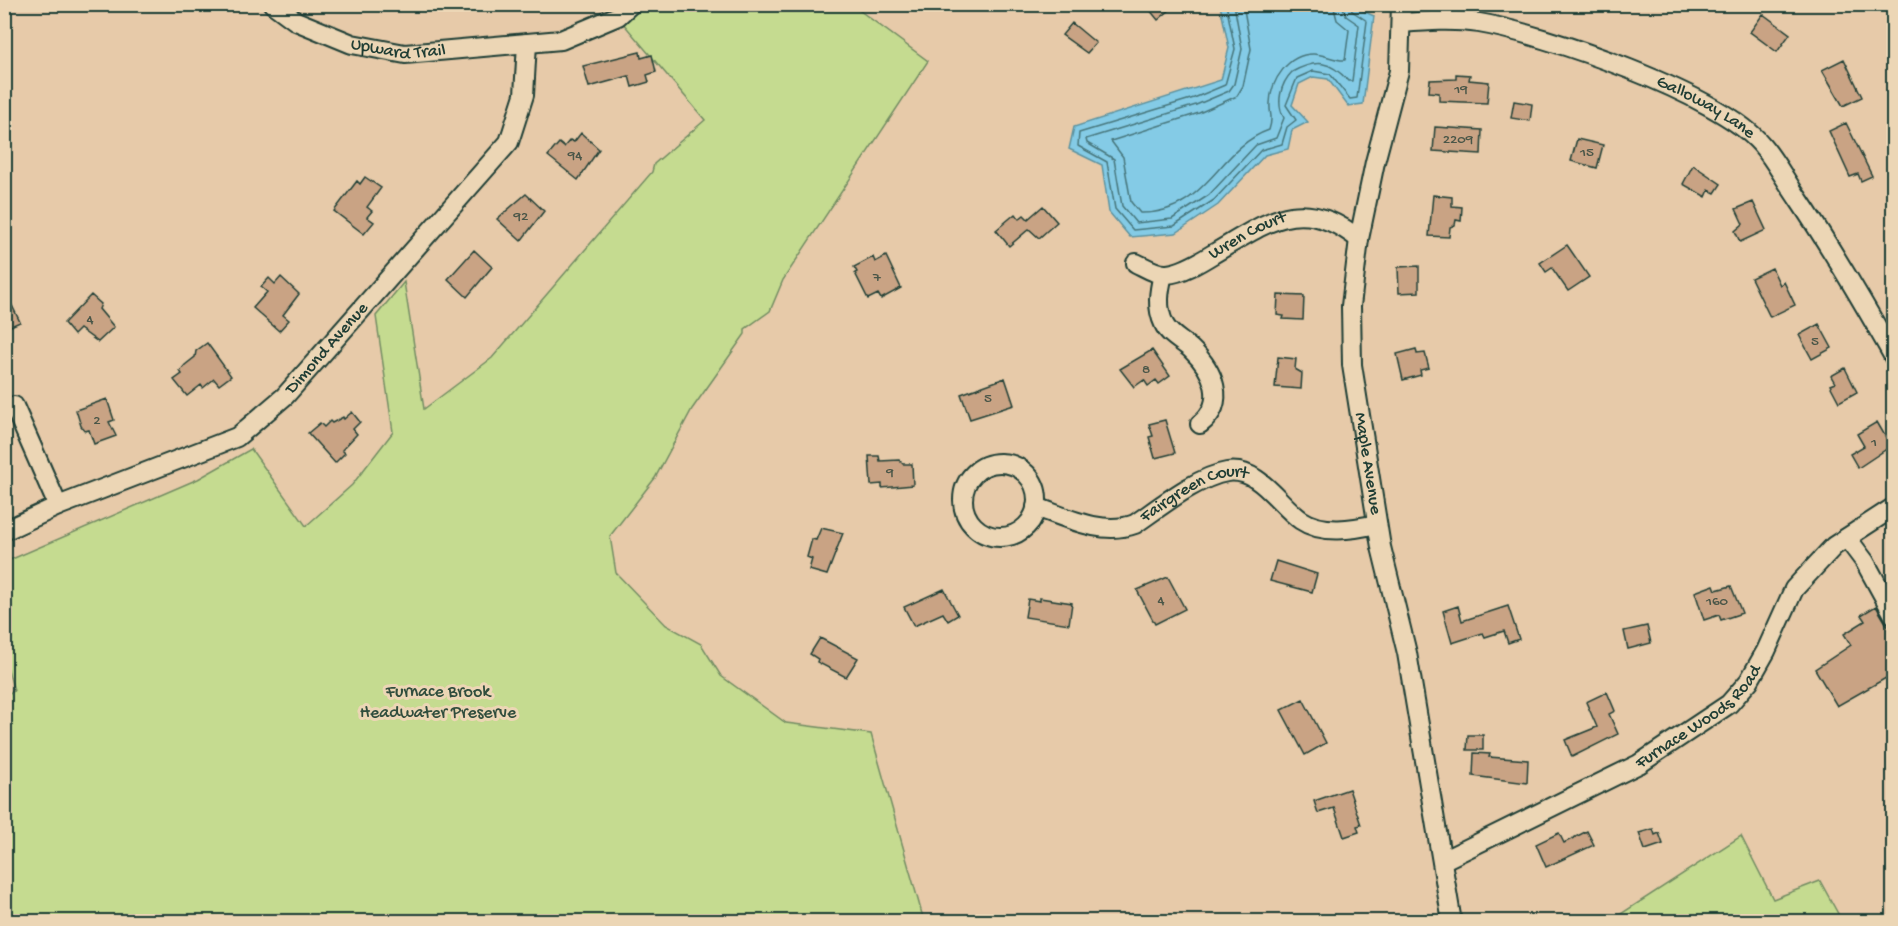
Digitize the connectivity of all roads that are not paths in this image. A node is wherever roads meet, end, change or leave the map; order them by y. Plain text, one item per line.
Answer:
1 (273, 4) edge
2 (632, 4) edge
3 (1401, 14) edge
4 (531, 43) junction
5 (1359, 239) junction
6 (1136, 263) dead end
7 (1163, 274) junction
8 (1893, 357) edge
9 (15, 406) dead end
10 (1200, 424) dead end
11 (58, 506) junction
12 (1036, 507) junction
13 (1893, 507) edge
14 (1377, 524) junction
15 (4, 531) edge
16 (1847, 538) junction
17 (1886, 584) edge
18 (1893, 615) edge
19 (1444, 860) junction
20 (1452, 921) edge

1 - 4 street, Upward Trail
2 - 4 street, Upward Trail
3 - 5 street, Maple Avenue
3 - 8 street, Galloway Lane
4 - 11 street, Dimond Avenue
5 - 7 street, Wren Court
5 - 14 street, Maple Avenue
6 - 7 street
7 - 10 street
9 - 11 street
11 - 15 street, Dimond Avenue
12 - 12 street
12 - 14 street, Fairgreen Court
13 - 16 street, Furnace Woods Road
14 - 19 street, Maple Avenue
16 - 17 street
16 - 19 street, Furnace Woods Road
17 - 18 street
19 - 20 street, Maple Avenue

